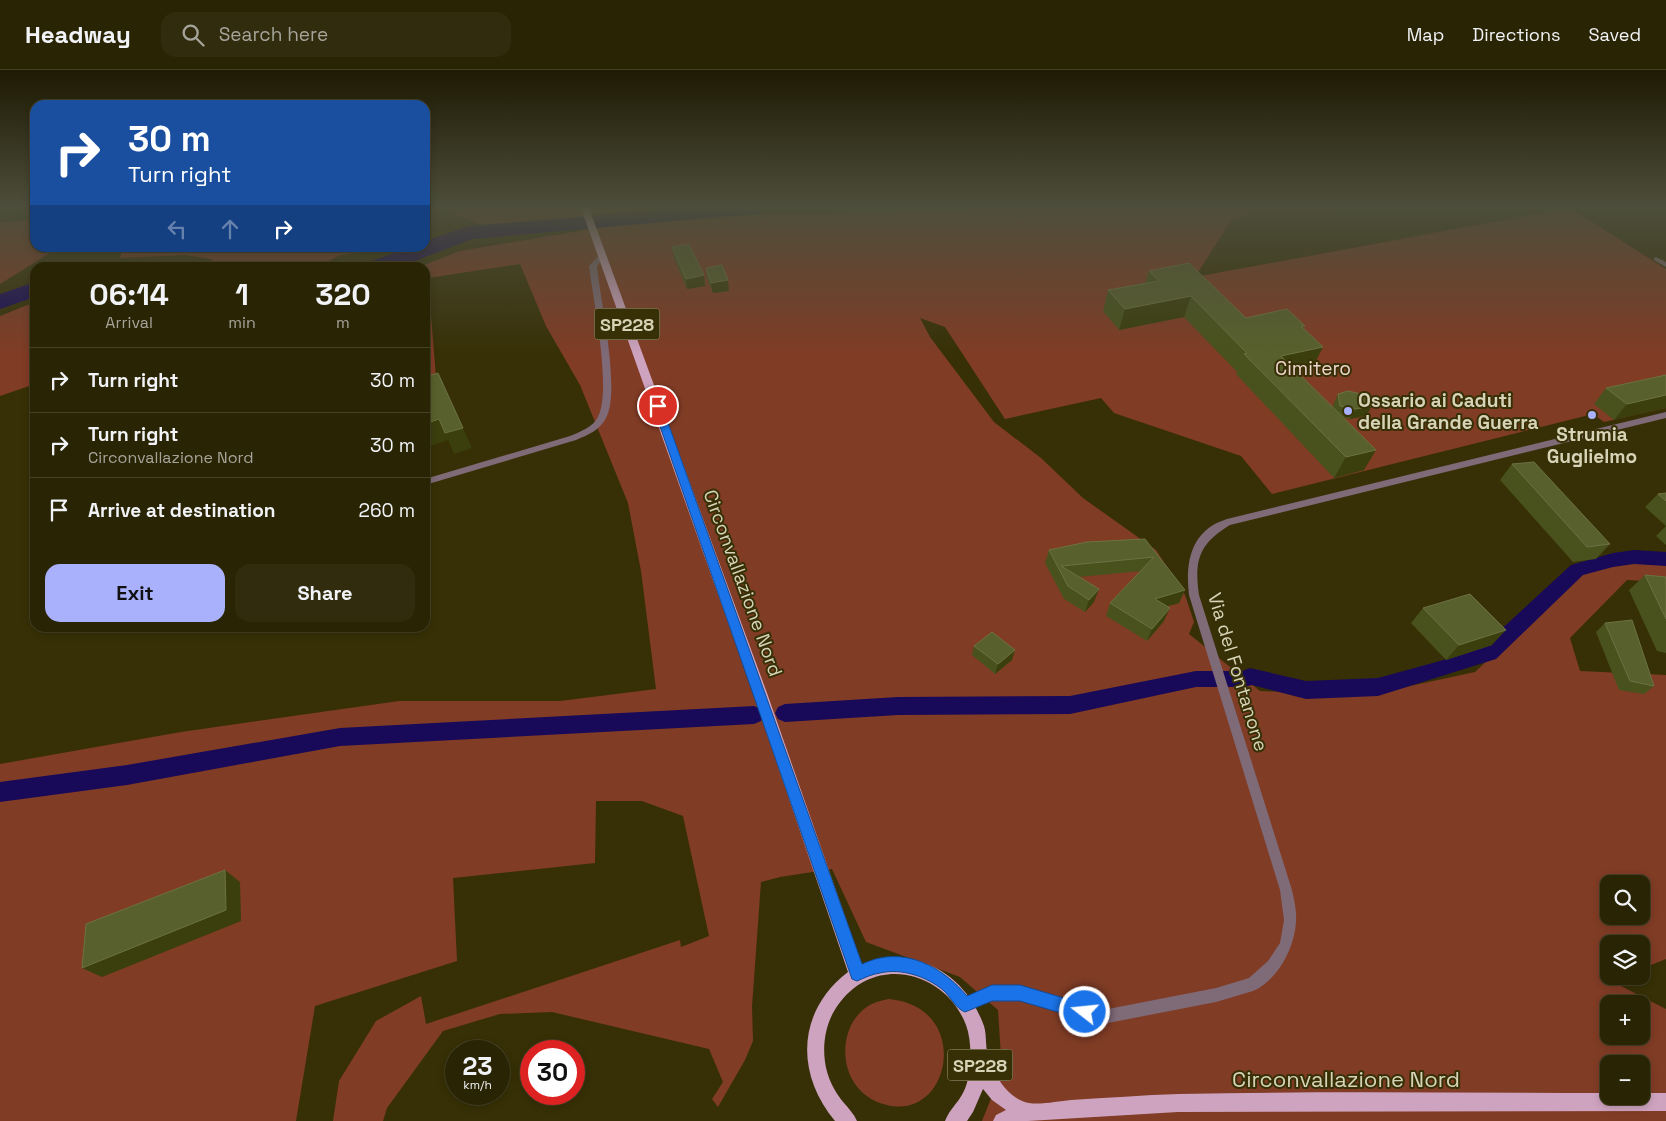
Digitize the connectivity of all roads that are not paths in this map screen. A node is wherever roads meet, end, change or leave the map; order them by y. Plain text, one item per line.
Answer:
1 (600, 257) edge
2 (603, 257) edge
3 (1656, 260) dead end
4 (1666, 265) edge
5 (1666, 415) edge
6 (430, 481) edge
7 (857, 974) junction
8 (965, 1004) junction
9 (979, 1042) junction
10 (1666, 1102) edge
11 (1027, 1112) junction
12 (842, 1118) edge
13 (954, 1121) edge
14 (1002, 1121) edge

1 - 6 street
2 - 7 main road, Circonvallazione Nord / SP228
3 - 4 street
5 - 8 street, Via del Fontanone
7 - 8 main road, SP228
7 - 12 main road, SP228
8 - 9 main road, SP228
9 - 11 main road, SP228
9 - 13 main road, SP228
10 - 11 main road, Circonvallazione Nord
11 - 14 main road, Circonvallazione Nord

